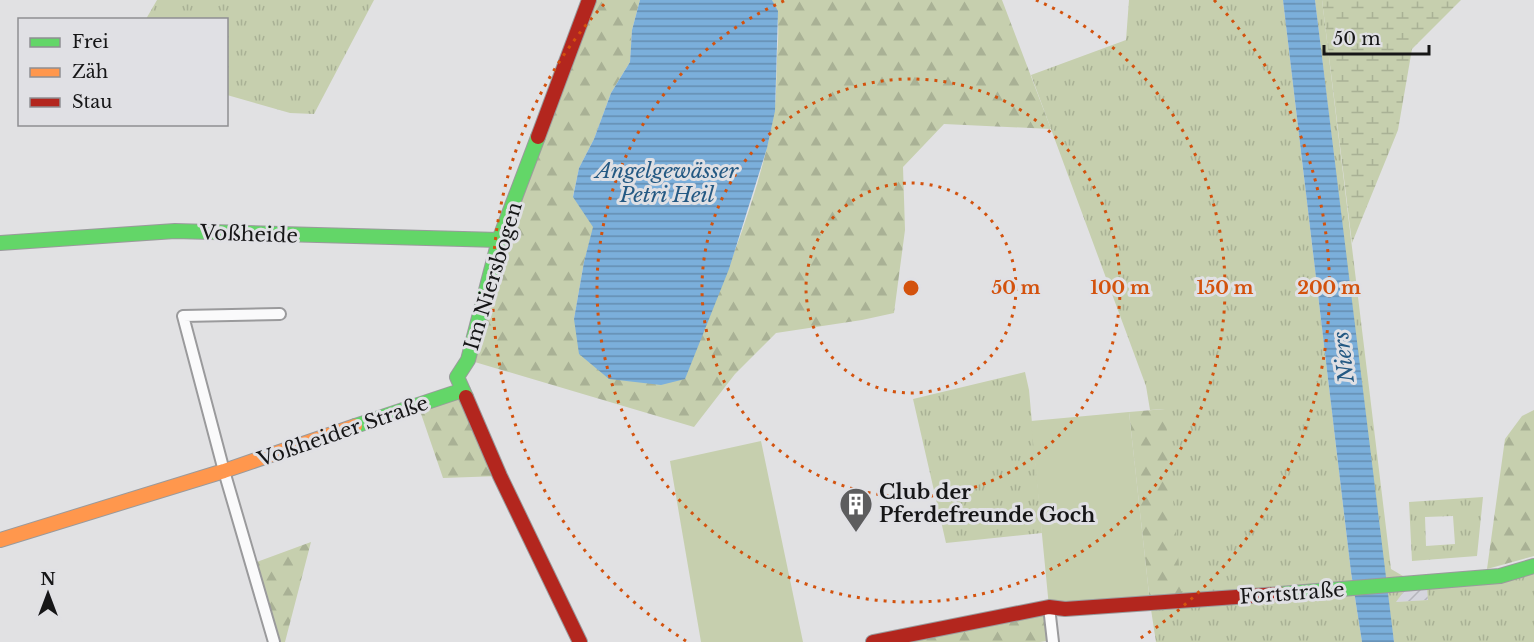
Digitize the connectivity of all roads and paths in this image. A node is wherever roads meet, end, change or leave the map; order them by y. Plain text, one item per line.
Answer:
1 (589, 0) edge
2 (499, 240) junction
3 (0, 243) edge
4 (280, 314) dead end
5 (463, 390) junction
6 (224, 471) junction
7 (0, 540) edge
8 (1534, 566) edge
9 (1049, 607) junction
10 (274, 642) edge
11 (580, 642) edge
12 (873, 642) edge
13 (1053, 642) edge

1 - 2 street, Im Niersbogen
2 - 3 street, Voßheide
2 - 5 street, Im Niersbogen
4 - 6 street
5 - 6 street, Voßheider Straße
5 - 11 street, Im Niersbogen
6 - 7 street, Voßheider Straße
6 - 10 street
8 - 9 street, Fortstraße
9 - 12 street, Fortstraße
9 - 13 street

